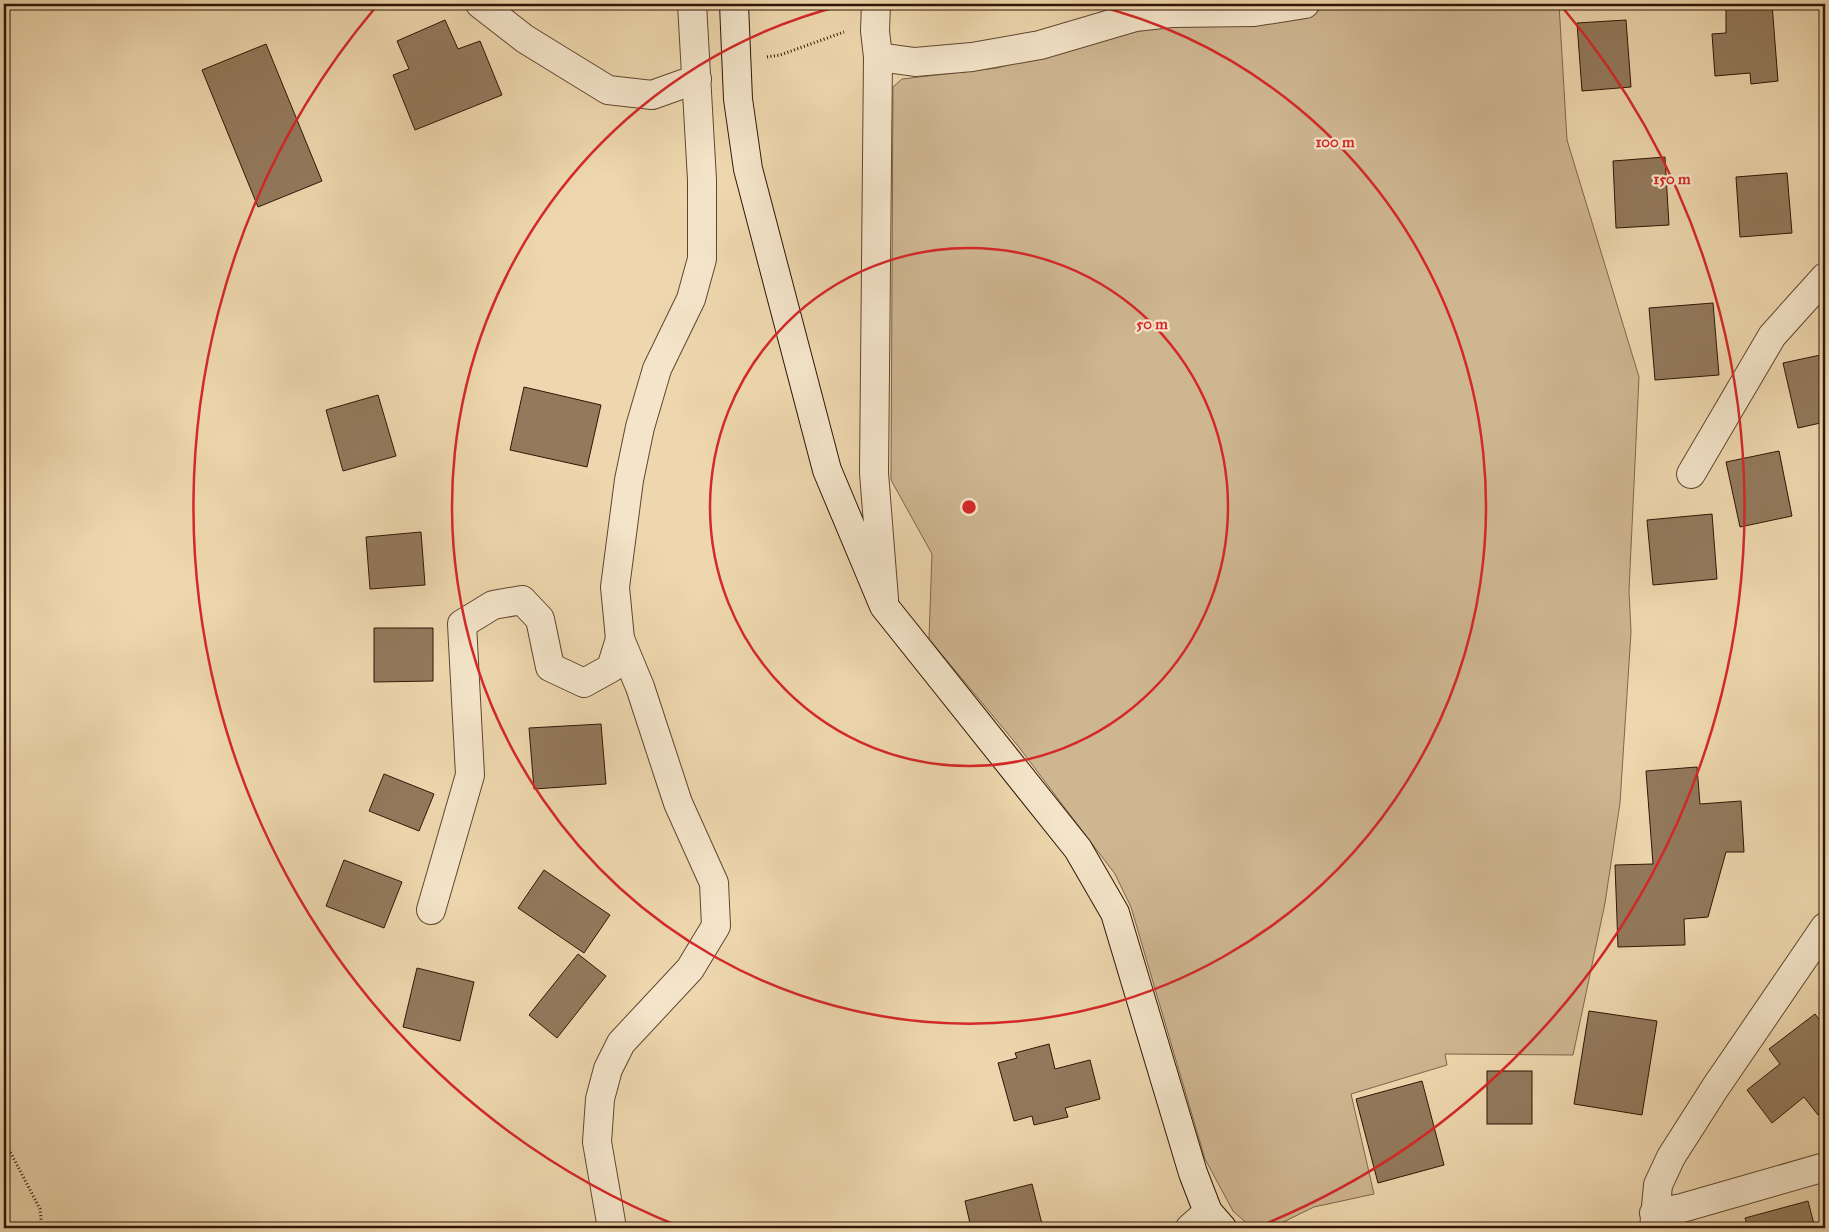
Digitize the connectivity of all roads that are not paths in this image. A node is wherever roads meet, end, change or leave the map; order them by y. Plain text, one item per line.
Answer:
1 (480, 4) edge
2 (692, 4) edge
3 (734, 4) edge
4 (876, 4) edge
5 (1305, 4) edge
6 (876, 44) junction
7 (698, 79) junction
8 (1825, 277) edge
9 (1691, 474) dead end
10 (884, 606) junction
11 (620, 639) junction
12 (431, 910) dead end
13 (1825, 927) edge
14 (1825, 1167) edge
15 (1654, 1221) edge
16 (1207, 1223) edge
17 (612, 1228) edge

1 - 7 street
2 - 7 street
3 - 10 street
4 - 6 street
5 - 6 street
6 - 10 street
7 - 11 street
8 - 9 street
10 - 16 street
11 - 12 street
11 - 17 street
13 - 15 street
14 - 15 street

